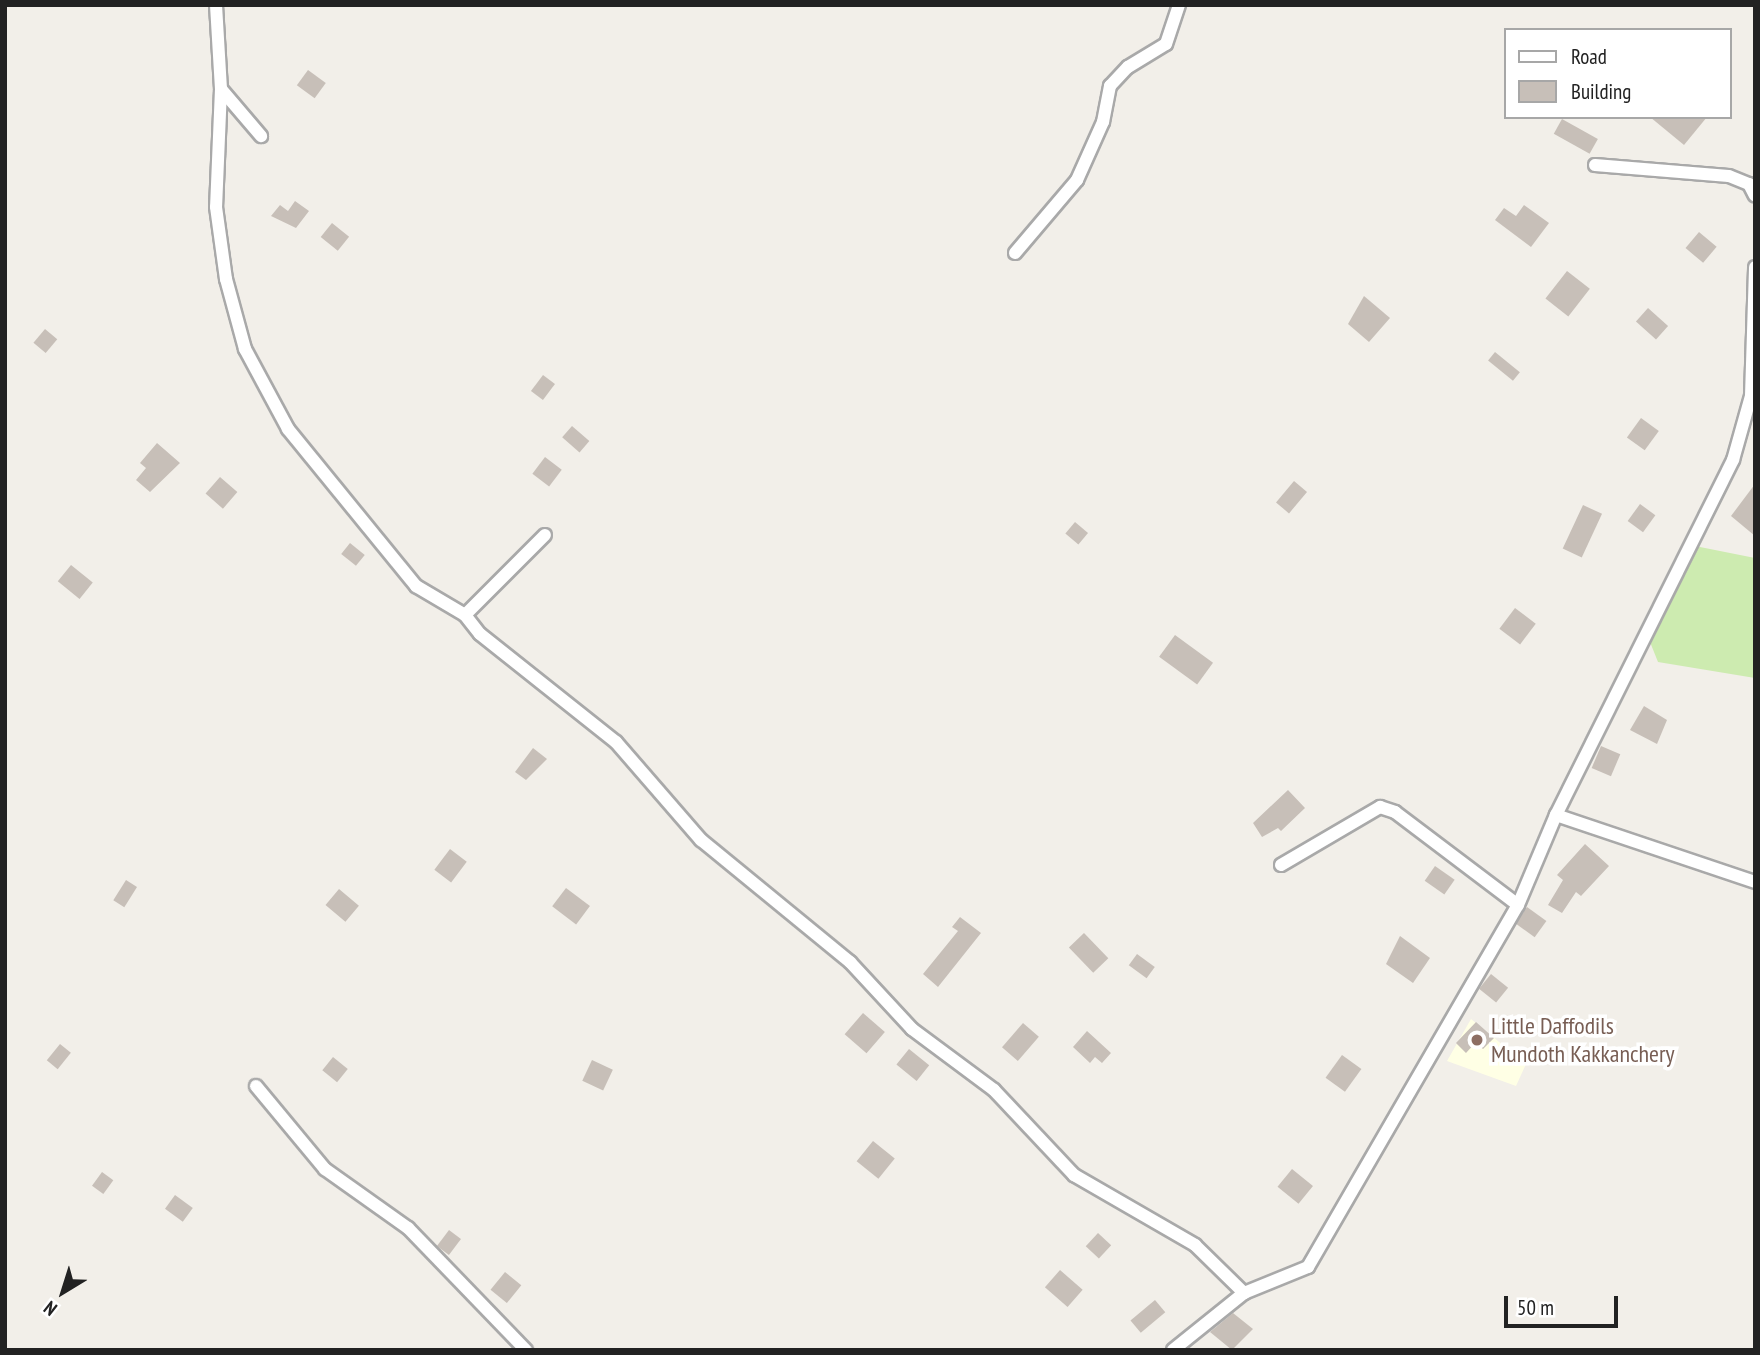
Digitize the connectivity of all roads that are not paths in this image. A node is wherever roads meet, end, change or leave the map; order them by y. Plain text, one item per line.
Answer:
1 (216, 5) edge
2 (1179, 5) edge
3 (221, 89) junction
4 (261, 136) dead end
5 (1595, 165) dead end
6 (1755, 196) edge
7 (1015, 253) dead end
8 (1755, 267) edge
9 (545, 534) dead end
10 (465, 615) junction
11 (1556, 815) junction
12 (1281, 865) dead end
13 (1755, 882) edge
14 (1518, 905) junction
15 (256, 1086) dead end
16 (1244, 1293) junction
17 (526, 1350) edge
18 (1173, 1350) edge

1 - 3 street
2 - 7 street
3 - 4 street
3 - 10 street
5 - 6 street
8 - 11 street
9 - 10 street
10 - 16 street
11 - 13 street
11 - 14 street
12 - 14 street
14 - 16 street
15 - 17 street
16 - 18 street

